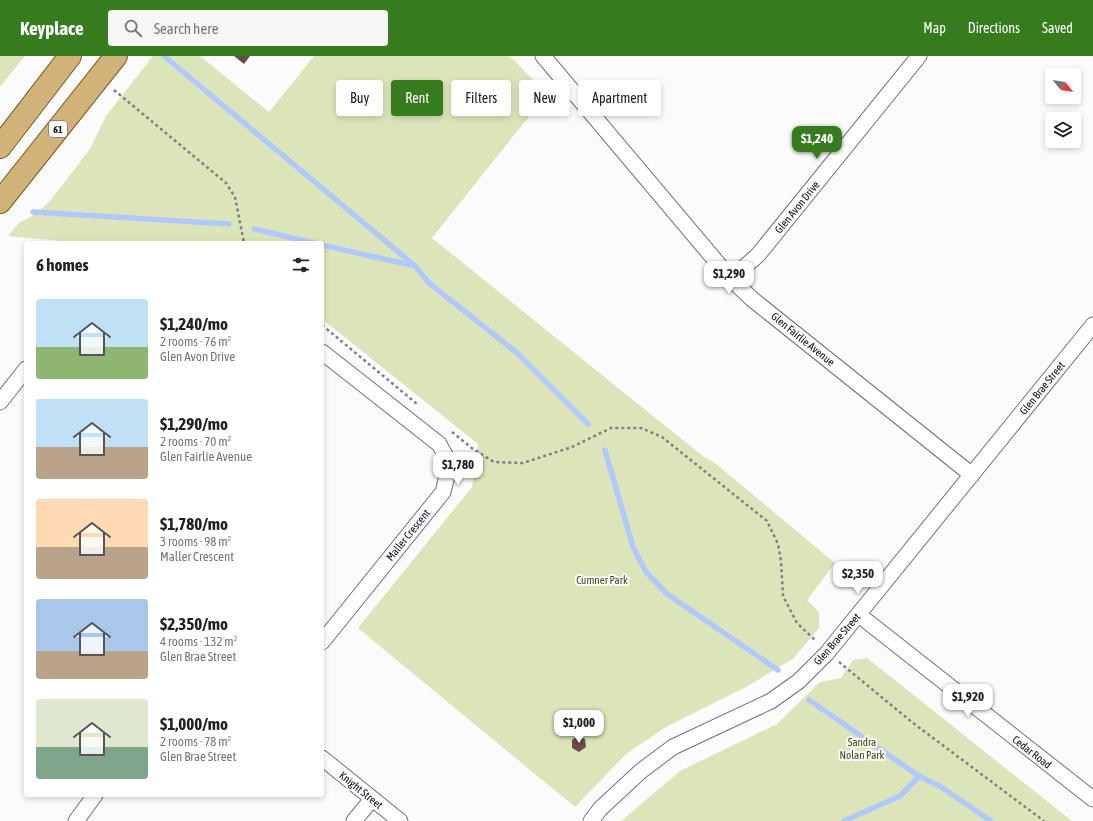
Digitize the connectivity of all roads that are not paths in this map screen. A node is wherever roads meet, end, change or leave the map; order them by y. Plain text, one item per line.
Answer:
1 (70, 56) edge
2 (116, 56) edge
3 (543, 56) edge
4 (919, 56) edge
5 (0, 147) edge
6 (0, 202) edge
7 (731, 279) junction
8 (1093, 325) edge
9 (324, 354) edge
10 (24, 372) edge
11 (0, 402) edge
12 (972, 475) junction
13 (859, 615) junction
14 (324, 640) edge
15 (324, 760) edge
16 (94, 797) edge
17 (372, 799) junction
18 (1093, 799) edge
19 (76, 821) edge
20 (354, 821) edge
21 (400, 821) edge
22 (591, 821) edge

1 - 5 main road
2 - 6 main road, 61
3 - 7 street, Glen Fairlie Avenue
4 - 7 street, Glen Avon Drive
7 - 12 street, Glen Fairlie Avenue
8 - 12 street, Glen Brae Street
9 - 14 street, Maller Crescent
10 - 11 street
12 - 13 street, Glen Brae Street
13 - 18 street, Cedar Road
13 - 22 street, Glen Brae Street
15 - 17 street, Knight Street
16 - 19 street
17 - 20 street
17 - 21 street, Knight Street

